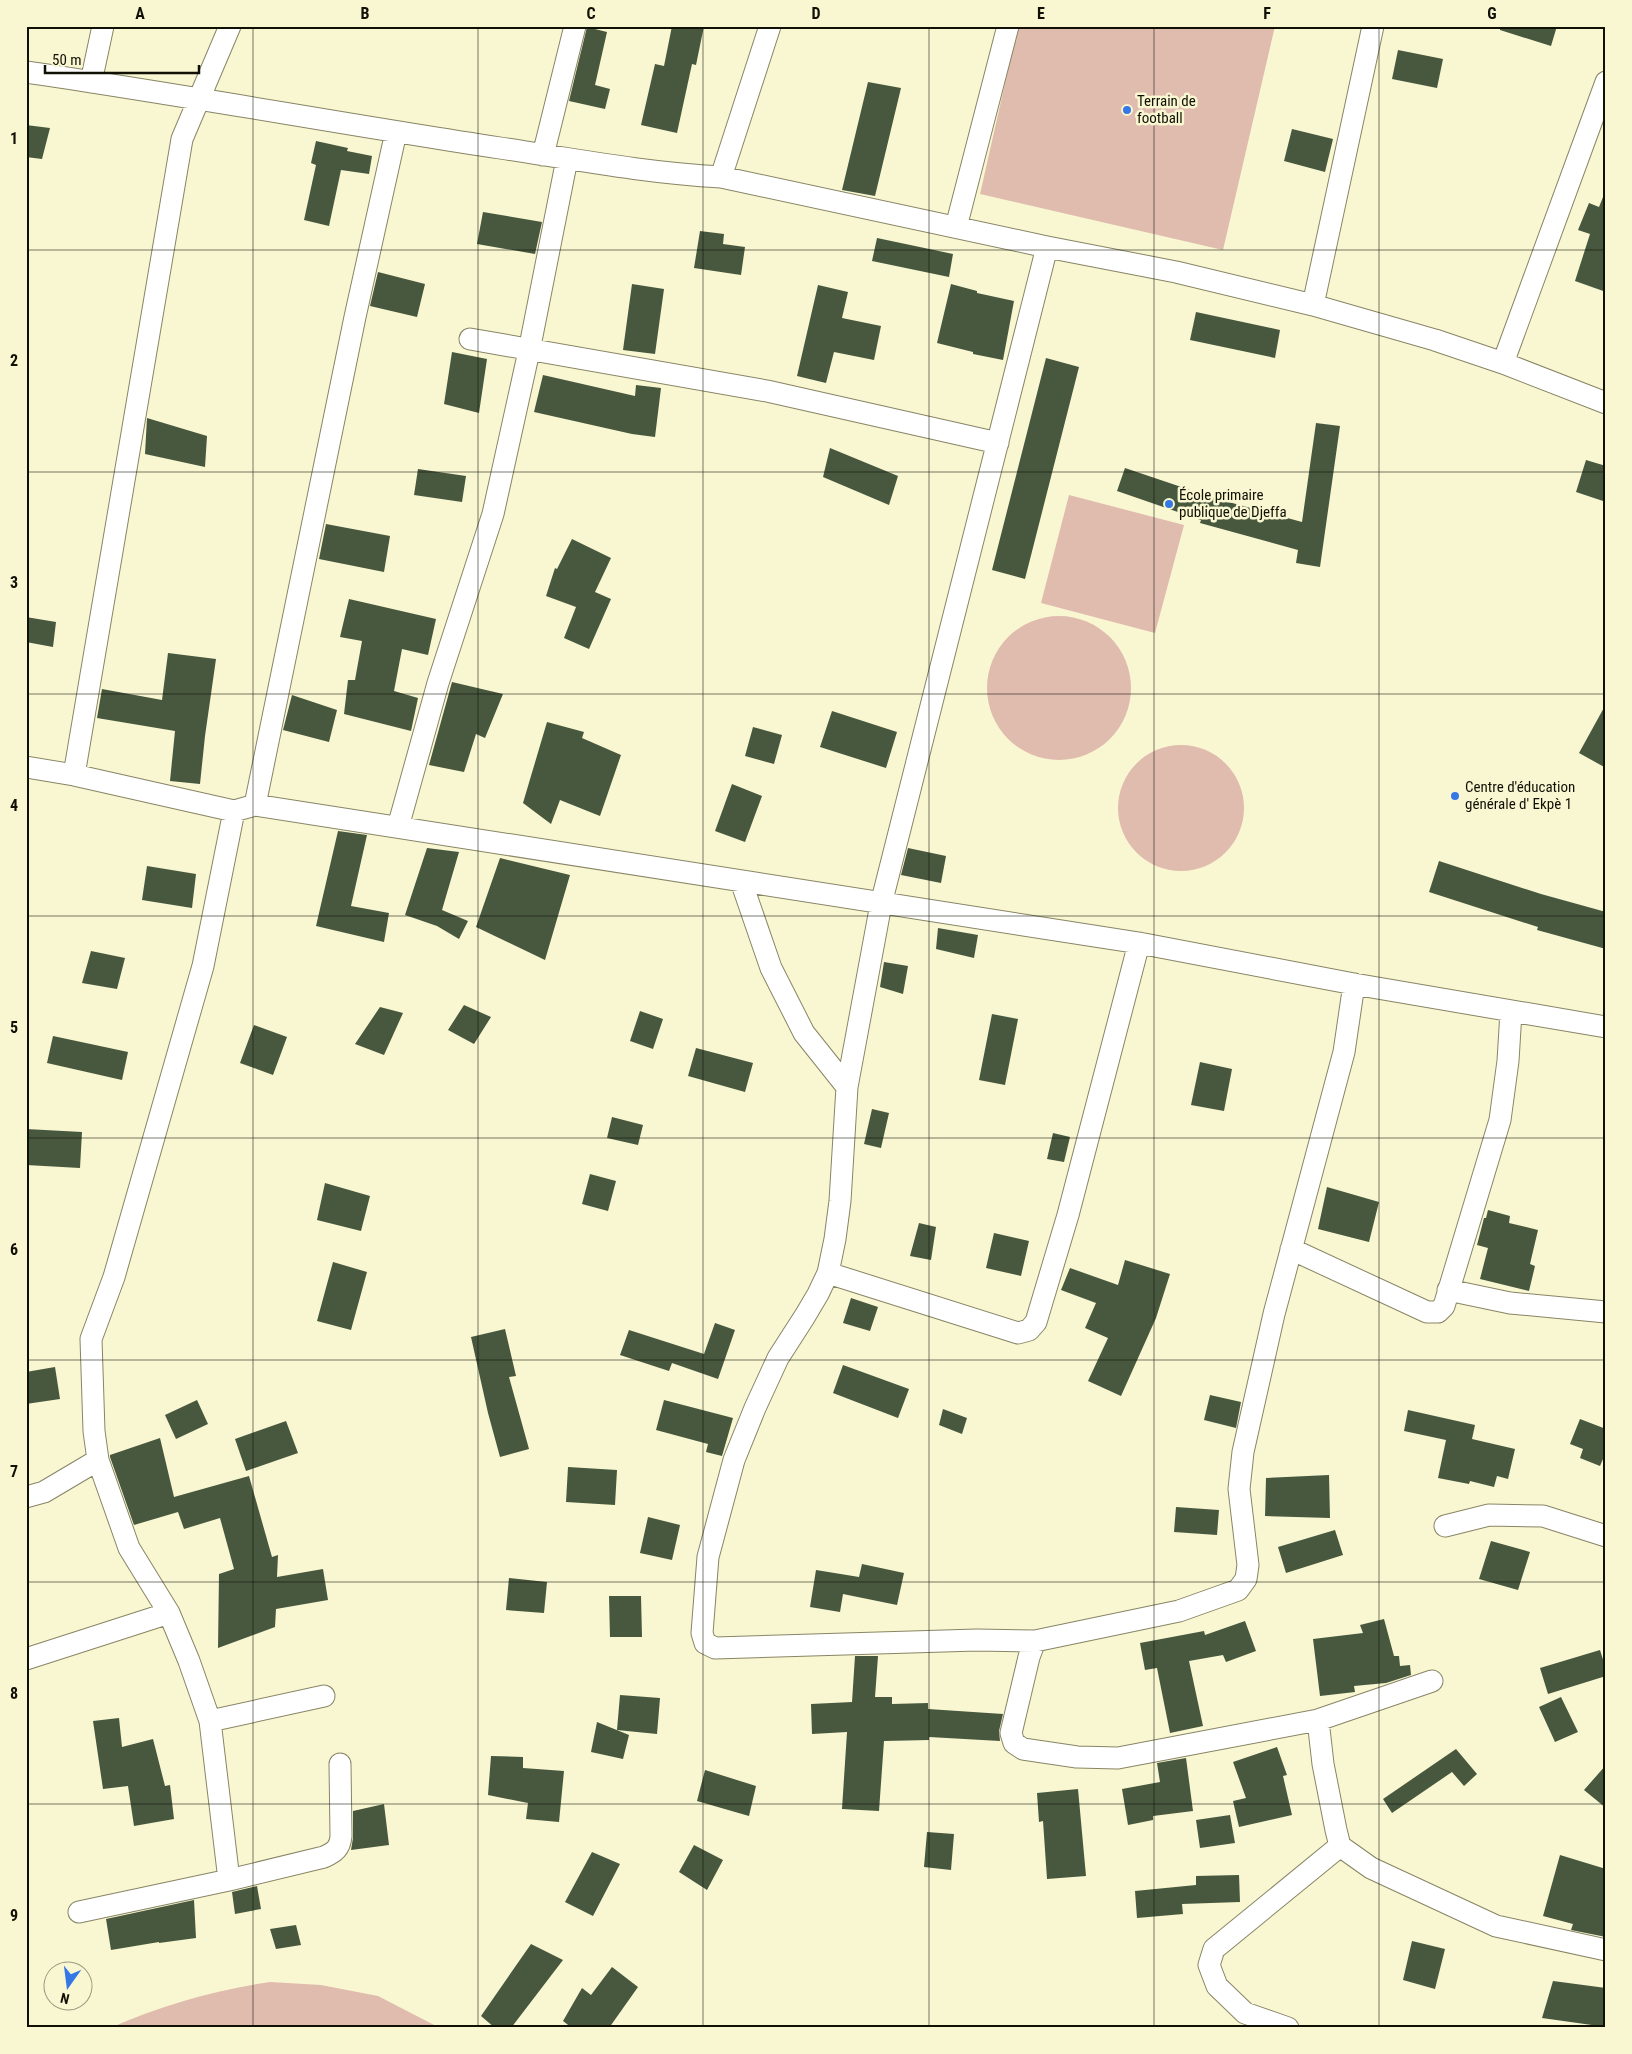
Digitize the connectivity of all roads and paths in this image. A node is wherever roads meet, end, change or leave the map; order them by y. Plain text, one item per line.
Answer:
1 (103, 26) edge
2 (230, 26) edge
3 (574, 26) edge
4 (770, 26) edge
5 (1008, 26) edge
6 (1374, 26) edge
7 (26, 72) edge
8 (91, 82) junction
9 (1606, 82) edge
10 (199, 98) junction
11 (396, 132) junction
12 (543, 155) junction
13 (567, 159) junction
14 (720, 177) junction
15 (956, 227) junction
16 (1047, 247) junction
17 (1313, 306) junction
18 (470, 339) dead end
19 (529, 350) junction
20 (1503, 363) junction
21 (1606, 403) edge
22 (998, 443) junction
23 (26, 767) edge
24 (74, 775) junction
25 (256, 805) junction
26 (234, 811) junction
27 (398, 827) junction
28 (741, 881) junction
29 (881, 904) junction
30 (1139, 943) junction
31 (1354, 984) junction
32 (1511, 1012) junction
33 (1606, 1027) edge
34 (847, 1087) junction
35 (1291, 1250) junction
36 (828, 1273) junction
37 (1448, 1290) junction
38 (1606, 1312) edge
39 (98, 1460) junction
40 (26, 1497) edge
41 (1445, 1526) dead end
42 (1606, 1536) edge
43 (169, 1614) junction
44 (1035, 1641) junction
45 (26, 1659) edge
46 (1432, 1681) dead end
47 (324, 1696) dead end
48 (1318, 1720) junction
49 (210, 1721) junction
50 (340, 1764) dead end
51 (1340, 1846) junction
52 (229, 1880) junction
53 (79, 1912) dead end
54 (1606, 1950) edge
55 (1288, 2028) edge

1 - 8 street
2 - 10 street
3 - 12 street
4 - 14 street
5 - 15 street
6 - 17 street
7 - 8 street
8 - 10 street
9 - 20 street
10 - 11 street
10 - 24 street
11 - 12 street
11 - 25 street
12 - 13 street
13 - 14 street
13 - 19 street
14 - 15 street
15 - 16 street
16 - 17 street
16 - 22 street
17 - 20 street
18 - 19 street
19 - 22 street
19 - 27 street
20 - 21 street
22 - 29 street
23 - 24 street
24 - 26 street
25 - 26 street
25 - 27 street
26 - 39 street
27 - 28 street
28 - 29 street
28 - 34 street
29 - 30 street
29 - 34 street
30 - 31 street
30 - 36 street
31 - 32 street
31 - 35 street
32 - 33 street
32 - 37 street
34 - 36 street
35 - 37 street
35 - 44 street
36 - 44 street
37 - 38 street
39 - 40 street
39 - 43 street
41 - 42 street
43 - 45 street
43 - 49 street
44 - 48 street
46 - 48 street
47 - 49 street
48 - 51 street
49 - 52 street
50 - 52 street
51 - 54 street
51 - 55 street
52 - 53 street

